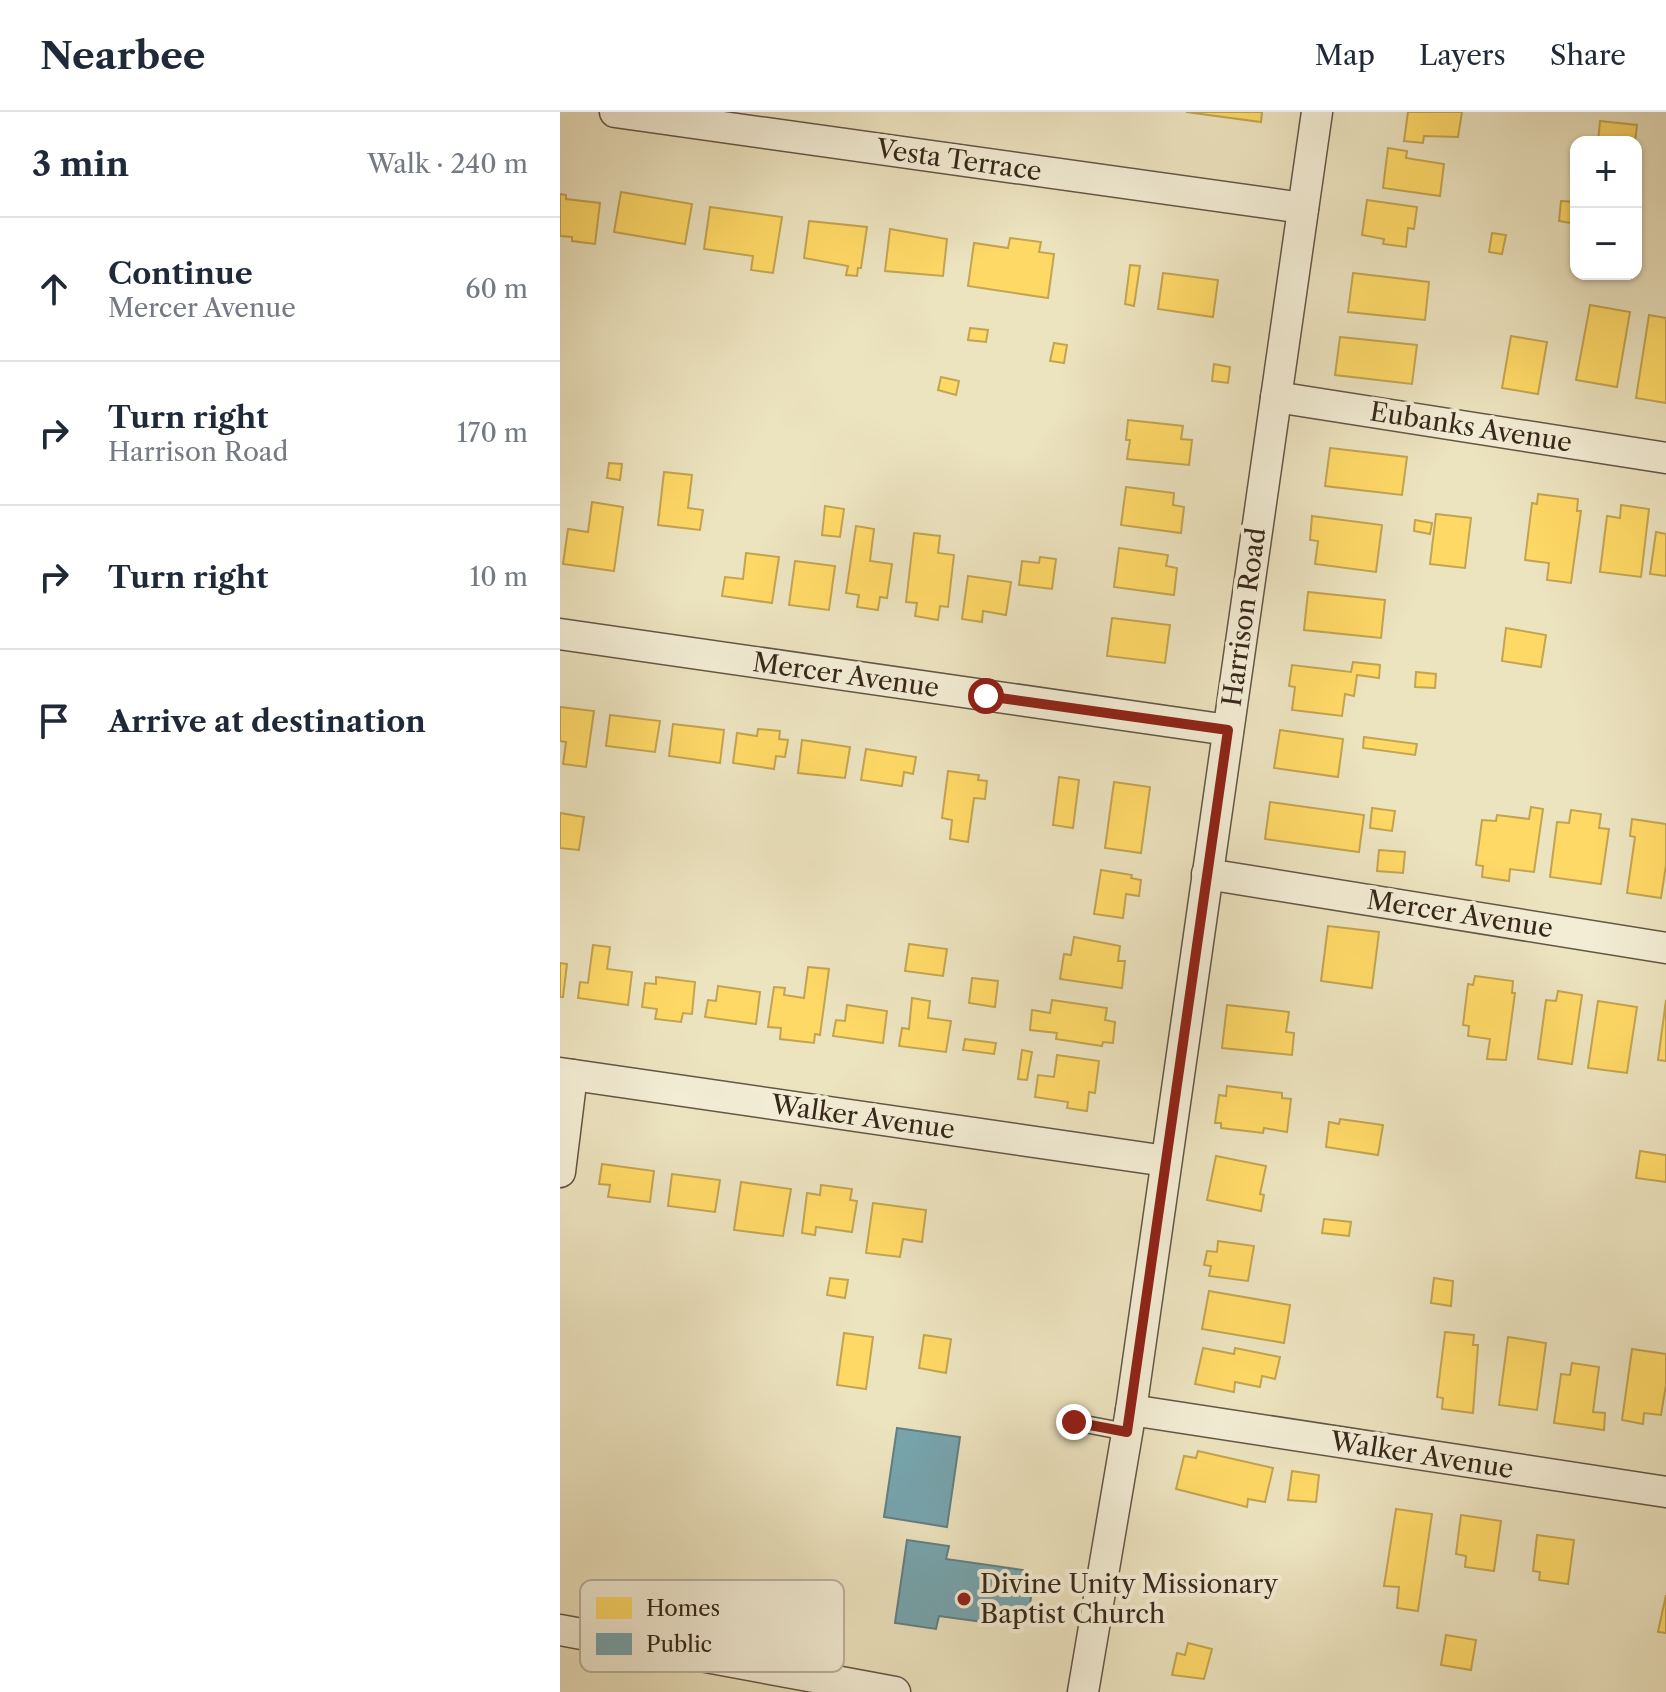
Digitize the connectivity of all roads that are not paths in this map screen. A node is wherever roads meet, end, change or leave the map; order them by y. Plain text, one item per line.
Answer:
1 (615, 112) edge
2 (1317, 112) edge
3 (1303, 208) junction
4 (1276, 397) junction
5 (1666, 458) edge
6 (560, 634) edge
7 (1228, 730) junction
8 (1207, 874) junction
9 (1666, 948) edge
10 (566, 1074) edge
11 (561, 1156) edge
12 (1166, 1161) junction
13 (1129, 1421) junction
14 (1074, 1422) dead end
15 (1666, 1492) edge
16 (560, 1630) edge
17 (580, 1634) edge
18 (778, 1672) edge
19 (821, 1672) edge
20 (820, 1680) junction
21 (895, 1692) edge
22 (1083, 1692) edge

1 - 3 street, Vesta Terrace
2 - 3 street, Harrison Road
3 - 4 street, Harrison Road
4 - 5 street, Eubanks Avenue
4 - 7 street, Harrison Road
6 - 7 street, Mercer Avenue
7 - 8 street, Harrison Road
8 - 9 street, Mercer Avenue
8 - 12 street, Harrison Road
10 - 11 street
10 - 12 street, Walker Avenue
12 - 13 street, Harrison Road
13 - 14 lane
13 - 15 street, Walker Avenue
13 - 22 street, Harrison Road
16 - 17 street
18 - 20 street
19 - 20 lane
20 - 21 street

